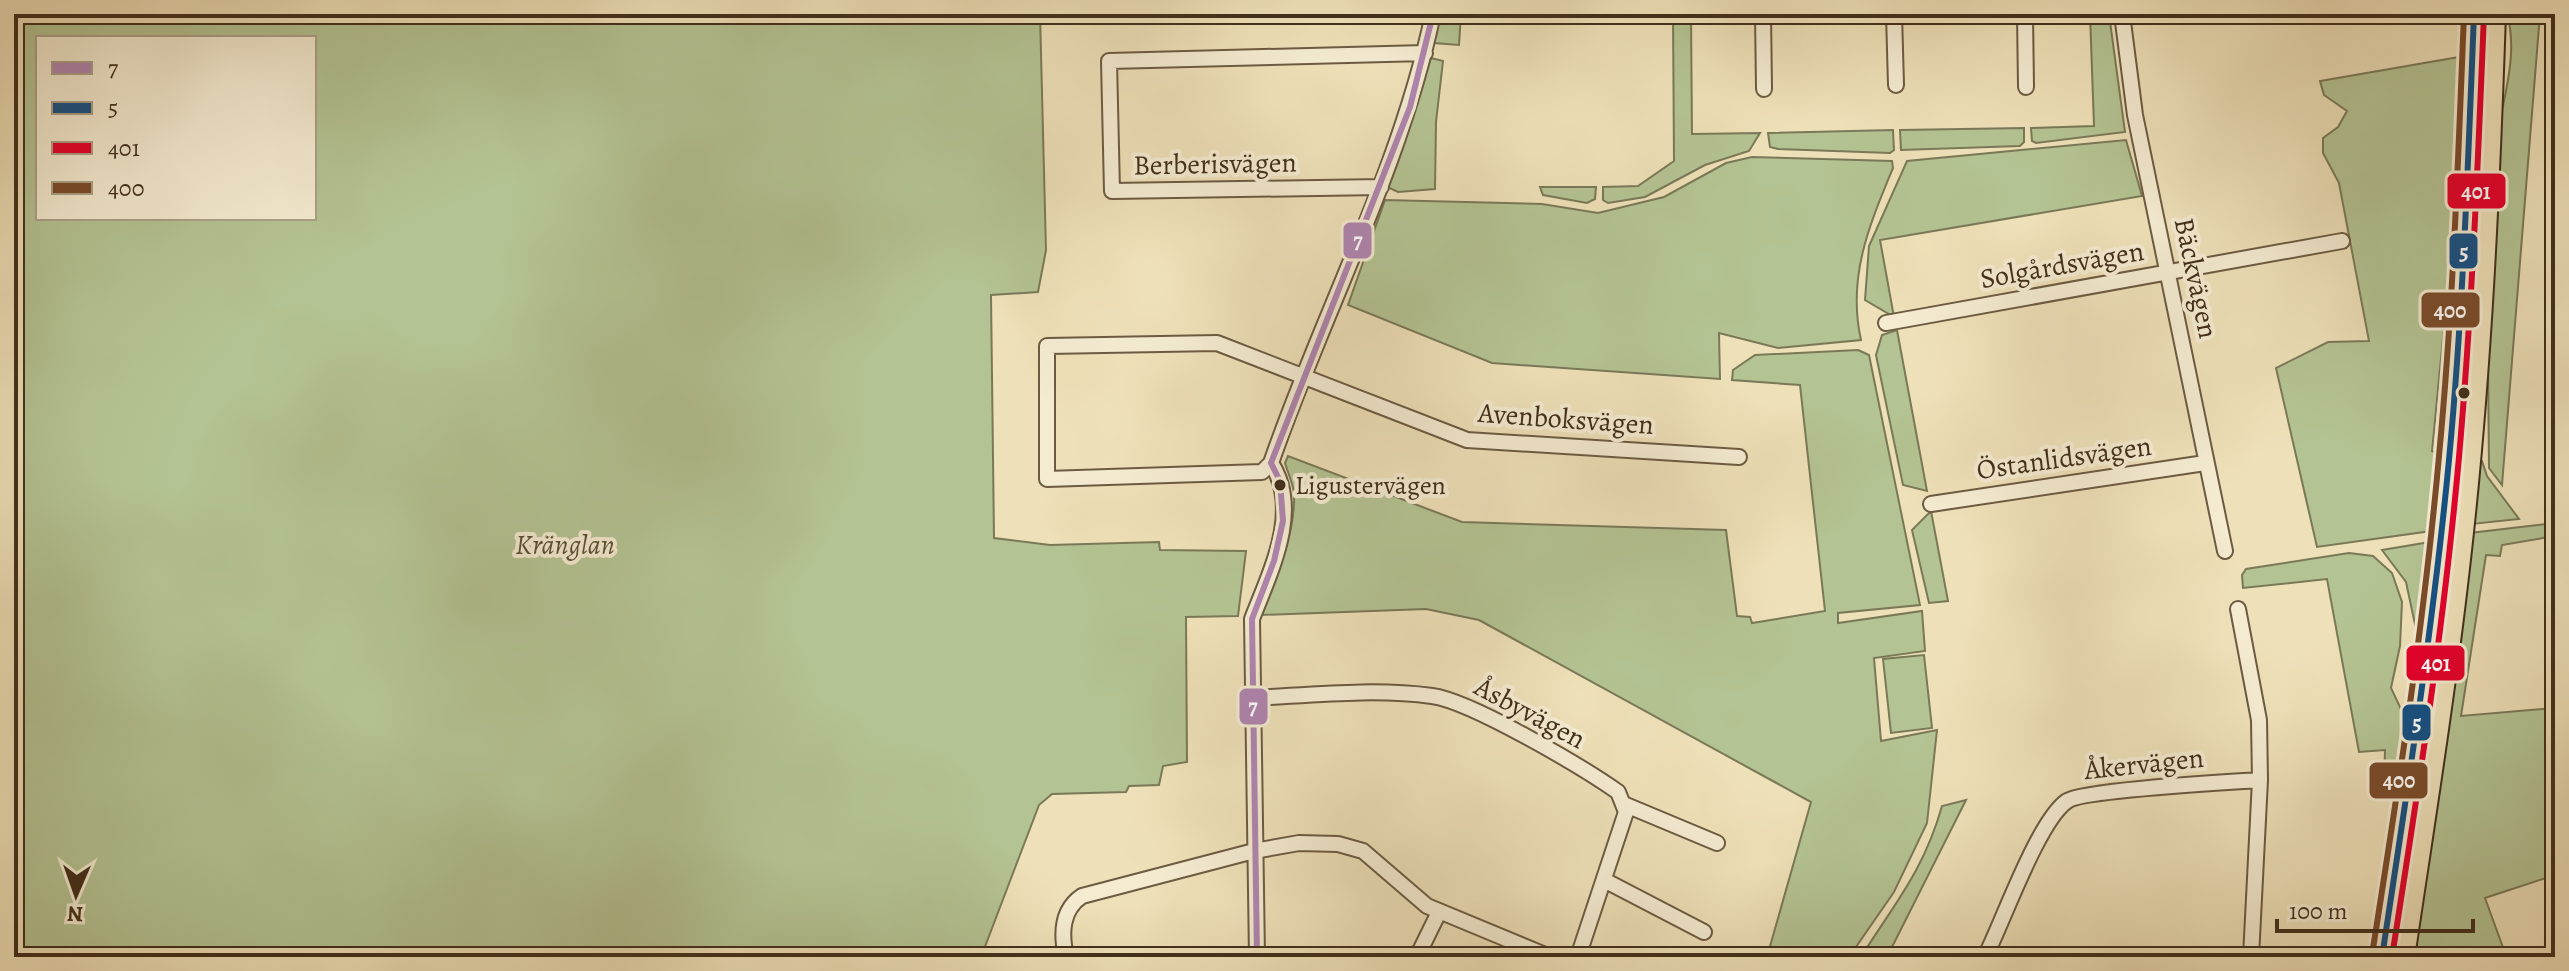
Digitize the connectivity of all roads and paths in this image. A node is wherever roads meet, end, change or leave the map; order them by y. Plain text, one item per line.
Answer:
1 (1433, 14) edge
2 (1763, 14) edge
3 (1894, 14) edge
4 (2025, 14) edge
5 (2122, 14) edge
6 (2474, 14) edge
7 (2493, 14) edge
8 (1425, 53) junction
9 (1896, 85) dead end
10 (2026, 87) dead end
11 (1764, 89) dead end
12 (1381, 187) junction
13 (2342, 241) dead end
14 (2166, 273) junction
15 (1886, 323) dead end
16 (1304, 376) junction
17 (1739, 457) dead end
18 (1271, 463) junction
19 (2205, 463) junction
20 (1931, 504) dead end
21 (2453, 516) junction
22 (2225, 551) dead end
23 (2449, 553) junction
24 (2238, 609) dead end
25 (1253, 698) junction
26 (2260, 780) junction
27 (1626, 805) junction
28 (1717, 843) dead end
29 (1254, 851) junction
30 (1604, 880) junction
31 (1439, 912) junction
32 (1704, 932) dead end
33 (1066, 957) edge
34 (1257, 957) edge
35 (1417, 957) edge
36 (1550, 957) edge
37 (1578, 957) edge
38 (1985, 957) edge
39 (2251, 957) edge
40 (2382, 957) edge
41 (2402, 957) edge

1 - 8 street
2 - 11 street
3 - 9 street
4 - 10 street
5 - 14 street, Bäckvägen
6 - 21 highway
7 - 21 highway
8 - 12 street
8 - 12 street, Berberisvägen
12 - 16 street
13 - 14 street, Solgårdsvägen
14 - 15 street, Solgårdsvägen
14 - 19 street, Bäckvägen
16 - 17 street, Avenboksvägen
16 - 18 street
16 - 18 street
18 - 25 street
19 - 20 street, Östanlidsvägen
19 - 22 street, Bäckvägen
21 - 23 highway
23 - 40 highway
23 - 41 highway
24 - 26 street
25 - 27 street, Åsbyvägen
25 - 29 street
26 - 38 street, Åkervägen
26 - 39 street
27 - 28 street, Åsbyvägen
27 - 30 street
29 - 31 street
29 - 33 street
29 - 34 street
30 - 32 street
30 - 37 street
31 - 35 street
31 - 36 street

